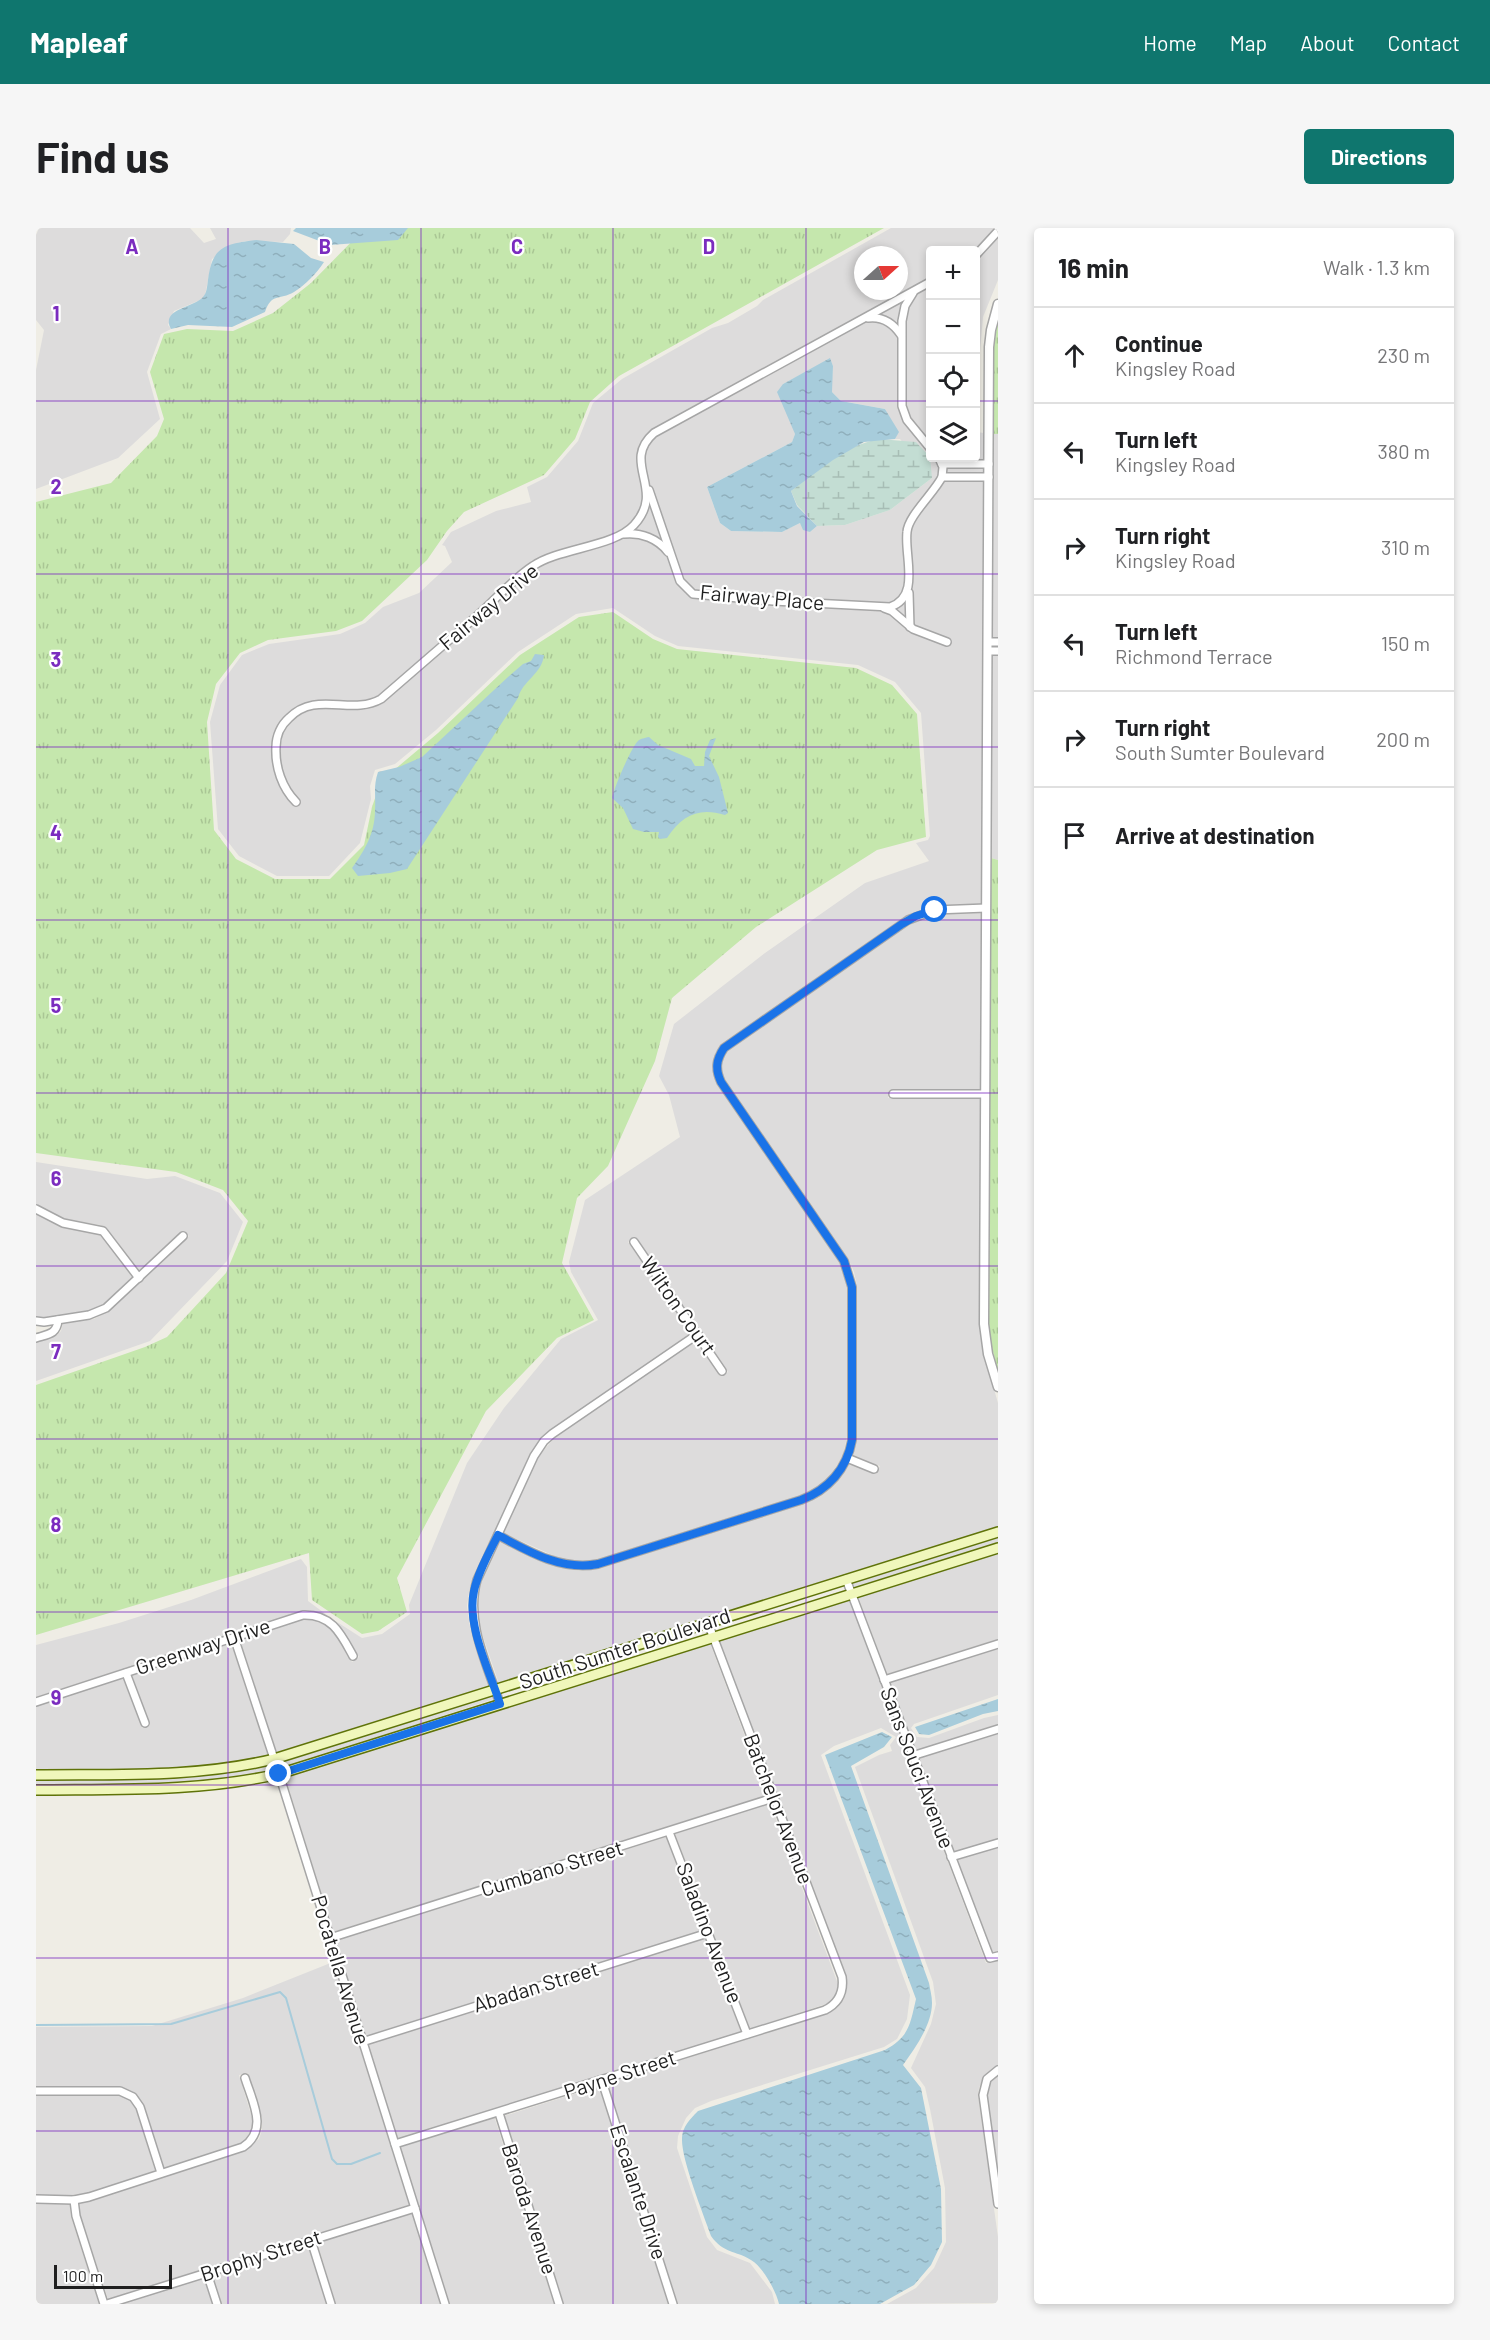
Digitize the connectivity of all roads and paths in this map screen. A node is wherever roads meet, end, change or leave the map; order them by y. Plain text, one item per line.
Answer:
1 (998, 231) edge
2 (980, 250) edge
3 (926, 284) edge
4 (920, 287) junction
5 (998, 304) edge
6 (863, 319) junction
7 (901, 337) junction
8 (926, 443) edge
9 (940, 462) edge
10 (956, 462) edge
11 (989, 464) junction
12 (942, 477) junction
13 (989, 477) junction
14 (645, 479) junction
15 (619, 535) junction
16 (674, 563) junction
17 (909, 586) junction
18 (882, 608) junction
19 (910, 627) junction
20 (947, 642) dead end
21 (998, 642) edge
22 (988, 646) junction
23 (998, 651) edge
24 (296, 802) dead end
25 (986, 908) junction
26 (893, 1094) dead end
27 (985, 1094) junction
28 (36, 1209) edge
29 (183, 1236) dead end
30 (634, 1242) dead end
31 (139, 1278) junction
32 (58, 1320) junction
33 (36, 1321) edge
34 (698, 1334) junction
35 (36, 1338) edge
36 (722, 1371) dead end
37 (998, 1387) edge
38 (847, 1458) junction
39 (874, 1468) dead end
40 (998, 1532) edge
41 (498, 1535) junction
42 (998, 1548) edge
43 (846, 1579) junction
44 (852, 1593) junction
45 (708, 1623) junction
46 (234, 1637) junction
47 (713, 1638) junction
48 (998, 1644) edge
49 (353, 1656) dead end
50 (126, 1672) junction
51 (884, 1680) junction
52 (495, 1690) junction
53 (36, 1702) edge
54 (500, 1704) junction
55 (145, 1723) dead end
56 (998, 1729) edge
57 (912, 1756) junction
58 (274, 1759) junction
59 (279, 1774) junction
60 (36, 1775) edge
61 (36, 1790) edge
62 (773, 1798) junction
63 (669, 1832) junction
64 (998, 1843) edge
65 (951, 1857) junction
66 (708, 1933) junction
67 (330, 1938) junction
68 (998, 1956) edge
69 (840, 1996) joint
70 (747, 2034) junction
71 (363, 2042) junction
72 (998, 2070) edge
73 (244, 2078) dead end
74 (602, 2080) junction
75 (36, 2091) edge
76 (499, 2113) junction
77 (395, 2144) junction
78 (161, 2173) junction
79 (36, 2199) edge
80 (74, 2200) junction
81 (998, 2204) edge
82 (415, 2208) junction
83 (311, 2240) junction
84 (207, 2273) junction
85 (106, 2304) edge
86 (217, 2304) edge
87 (331, 2304) edge
88 (445, 2304) edge
89 (559, 2304) edge
90 (673, 2304) edge

1 - 2 street
3 - 4 street, Fairway Drive
4 - 6 street, Fairway Drive
4 - 7 street
5 - 11 street
6 - 7 street
6 - 14 street, Fairway Drive
7 - 8 street
9 - 12 street
10 - 11 street
11 - 13 street
12 - 13 street
12 - 17 street
13 - 22 street
14 - 15 street, Fairway Drive
14 - 16 street, Fairway Place
15 - 16 street
15 - 24 street, Fairway Drive
16 - 18 street, Fairway Place
17 - 18 street
17 - 19 street
18 - 19 street
19 - 20 street
21 - 22 street
22 - 23 street
22 - 25 street
25 - 27 street
25 - 38 street
26 - 27 street
27 - 37 street
28 - 31 street
29 - 31 street
30 - 34 street, Wilton Court
31 - 32 street
32 - 33 street
32 - 35 street
34 - 36 street, Wilton Court
34 - 41 street
38 - 39 street
38 - 41 street
40 - 43 main road, South Sumter Boulevard
41 - 52 street
42 - 44 main road, South Sumter Boulevard
43 - 44 street, Sans Souci Avenue
43 - 45 main road, South Sumter Boulevard
44 - 47 main road, South Sumter Boulevard
44 - 51 street, Sans Souci Avenue
45 - 47 street, Batchelor Avenue
45 - 52 main road, South Sumter Boulevard
46 - 49 street, Greenway Drive
46 - 50 street, Greenway Drive
46 - 58 street, Pocatella Avenue
47 - 54 main road, South Sumter Boulevard
47 - 62 street, Batchelor Avenue
48 - 51 street
50 - 53 street, Greenway Drive
50 - 55 street
51 - 57 street, Sans Souci Avenue
52 - 54 street
52 - 58 main road, South Sumter Boulevard
54 - 59 main road, South Sumter Boulevard
56 - 57 street
57 - 65 street, Sans Souci Avenue
58 - 59 street, Pocatella Avenue
58 - 60 main road, South Sumter Boulevard
59 - 61 main road, South Sumter Boulevard
59 - 67 street, Pocatella Avenue
62 - 63 street, Cumbano Street
62 - 69 street, Batchelor Avenue
63 - 66 street, Saladino Avenue
63 - 67 street, Cumbano Street
64 - 65 street
65 - 68 street, Sans Souci Avenue
66 - 70 street, Saladino Avenue
66 - 71 street, Abadan Street
67 - 71 street, Pocatella Avenue
69 - 70 street, Payne Street
70 - 74 street, Payne Street
71 - 77 street, Pocatella Avenue
72 - 81 street
73 - 78 street
74 - 76 street, Payne Street
74 - 90 street, Escalante Drive
75 - 78 street
76 - 77 street, Payne Street
76 - 89 street, Baroda Avenue
77 - 82 street, Pocatella Avenue
78 - 80 street
79 - 80 street
80 - 85 street
82 - 83 street, Brophy Street
82 - 88 street, Pocatella Avenue
83 - 84 street, Brophy Street
83 - 87 street
84 - 85 street, Brophy Street
84 - 86 street

